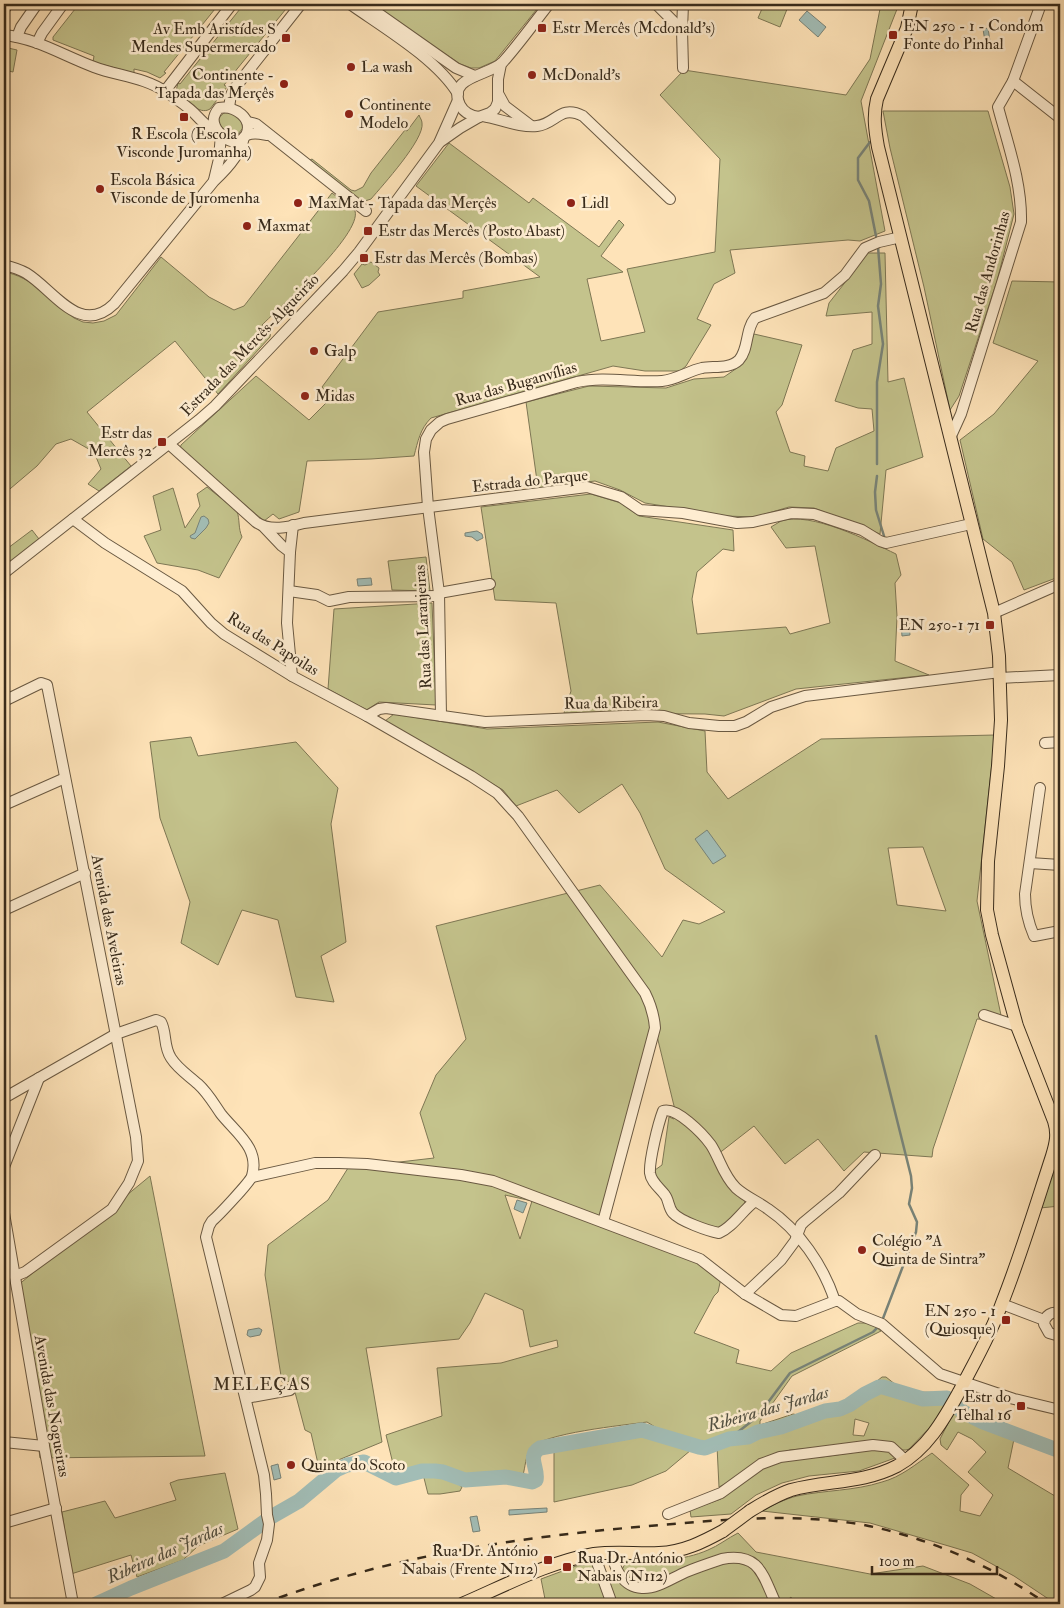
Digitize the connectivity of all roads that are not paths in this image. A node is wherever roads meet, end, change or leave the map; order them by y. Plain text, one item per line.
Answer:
1 (8, 4) edge
2 (38, 4) edge
3 (232, 4) edge
4 (301, 4) edge
5 (350, 4) edge
6 (365, 4) edge
7 (549, 4) edge
8 (656, 4) edge
9 (683, 4) edge
10 (912, 4) edge
11 (1041, 4) edge
12 (59, 5) edge
13 (4, 10) edge
14 (682, 30) junction
15 (4, 35) edge
16 (17, 37) junction
17 (37, 43) junction
18 (502, 64) junction
19 (683, 68) dead end
20 (477, 76) junction
21 (1013, 81) junction
22 (164, 91) junction
23 (498, 92) junction
24 (458, 97) junction
25 (229, 107) junction
26 (216, 112) junction
27 (193, 113) junction
28 (481, 117) junction
29 (1060, 118) edge
30 (248, 122) junction
31 (531, 126) junction
32 (219, 132) junction
33 (268, 135) junction
34 (245, 136) junction
35 (439, 143) junction
36 (214, 181) junction
37 (670, 199) dead end
38 (366, 211) dead end
39 (901, 237) junction
40 (4, 265) edge
41 (951, 436) junction
42 (169, 444) junction
43 (428, 507) junction
44 (73, 519) junction
45 (971, 524) junction
46 (262, 526) junction
47 (293, 526) junction
48 (290, 552) junction
49 (4, 573) edge
50 (490, 584) dead end
51 (1060, 584) edge
52 (288, 591) junction
53 (439, 594) junction
54 (994, 613) junction
55 (1000, 675) junction
56 (1060, 675) edge
57 (292, 676) junction
58 (4, 701) edge
59 (367, 716) junction
60 (441, 716) junction
61 (1060, 742) edge
62 (1045, 743) dead end
63 (66, 778) junction
64 (1040, 788) dead end
65 (4, 806) edge
66 (1030, 863) junction
67 (1060, 865) edge
68 (85, 874) junction
69 (4, 910) edge
70 (1060, 931) edge
71 (984, 1015) dead end
72 (1017, 1026) junction
73 (116, 1034) junction
74 (39, 1078) junction
75 (4, 1098) edge
76 (1059, 1129) edge
77 (875, 1155) dead end
78 (4, 1167) edge
79 (252, 1177) junction
80 (754, 1202) junction
81 (4, 1213) edge
82 (603, 1222) junction
83 (797, 1236) junction
84 (8, 1266) edge
85 (15, 1276) junction
86 (745, 1294) junction
87 (835, 1301) junction
88 (1002, 1304) junction
89 (1060, 1313) edge
90 (1044, 1320) junction
91 (1060, 1334) edge
92 (961, 1387) junction
93 (290, 1390) dead end
94 (246, 1398) junction
95 (1060, 1410) edge
96 (4, 1442) edge
97 (44, 1446) junction
98 (905, 1460) junction
99 (56, 1508) junction
100 (668, 1514) dead end
101 (4, 1523) edge
102 (613, 1552) junction
103 (594, 1554) junction
104 (73, 1602) edge
105 (222, 1604) edge
106 (462, 1604) edge
107 (612, 1604) edge
108 (776, 1604) edge

1 - 13 street
2 - 16 street
3 - 22 street
4 - 25 street
5 - 24 street
6 - 20 street
7 - 18 street, Estrada das Mercês-Algueirão
8 - 14 street
9 - 14 street
10 - 39 main road
11 - 21 street, Rua das Andorinhas
12 - 17 street
14 - 19 street
15 - 16 street
16 - 17 street
17 - 22 street
18 - 20 street, Estrada das Mercês-Algueirão
18 - 23 street, Estrada das Mercês-Algueirão
20 - 23 street
20 - 24 street, Estrada das Mercês-Algueirão
21 - 29 street
21 - 41 street, Rua das Andorinhas
22 - 27 street
23 - 28 street, Estrada das Mercês-Algueirão
23 - 31 street
24 - 28 street
24 - 35 street, Estrada das Mercês-Algueirão
25 - 26 street
25 - 30 street
26 - 27 street
26 - 32 street
27 - 32 street
28 - 31 street
28 - 35 street, Estrada das Mercês-Algueirão
30 - 33 street
30 - 34 street
31 - 37 street
32 - 34 street
32 - 36 street
33 - 34 street
33 - 38 street
34 - 36 street
35 - 42 street, Estrada das Mercês-Algueirão
36 - 40 street
39 - 41 main road
39 - 43 street, Rua das Buganvílias
41 - 45 main road
42 - 44 street, Estrada das Mercês-Algueirão
42 - 46 street
43 - 45 street, Estrada do Parque
43 - 47 street, Estrada do Parque
43 - 53 street, Rua das Laranjeiras
44 - 49 street, Estrada das Mercês-Algueirão
44 - 57 street, Rua das Papoilas
45 - 54 main road
46 - 47 street, Estrada do Parque
46 - 48 street
47 - 48 street
48 - 52 street
50 - 53 street
51 - 54 street
52 - 53 street
52 - 57 street
53 - 60 street, Rua das Laranjeiras
54 - 55 main road
55 - 56 street, Rua da Ribeira
55 - 60 street, Rua da Ribeira
55 - 72 main road
57 - 59 street, Rua das Papoilas
58 - 63 street, Avenida das Aveleiras
59 - 60 street, Rua da Ribeira
59 - 82 street, Rua das Papoilas
61 - 62 street
63 - 65 street
63 - 68 street, Avenida das Aveleiras
64 - 66 street
66 - 67 street
66 - 70 street
68 - 69 street
68 - 73 street, Avenida das Aveleiras
71 - 72 street
72 - 76 main road
73 - 74 street
73 - 79 street
73 - 85 street, Avenida das Aveleiras
74 - 75 street
74 - 78 street
76 - 88 main road
77 - 83 street
79 - 82 street
79 - 94 street
80 - 80 street
80 - 83 street
81 - 84 street, Avenida das Nogueiras
82 - 86 street
83 - 86 street
83 - 87 street
84 - 85 street, Avenida das Nogueiras
85 - 97 street, Avenida das Nogueiras
86 - 87 street
87 - 92 street
88 - 90 street
88 - 92 main road
89 - 90 street
90 - 91 street
92 - 95 street
92 - 98 main road
93 - 94 street
94 - 105 street
96 - 97 street
97 - 99 street, Avenida das Nogueiras
98 - 100 street
98 - 102 main road, bridge
99 - 101 street
99 - 104 street, Avenida das Nogueiras
102 - 103 main road
102 - 108 street
103 - 106 main road
103 - 107 street

